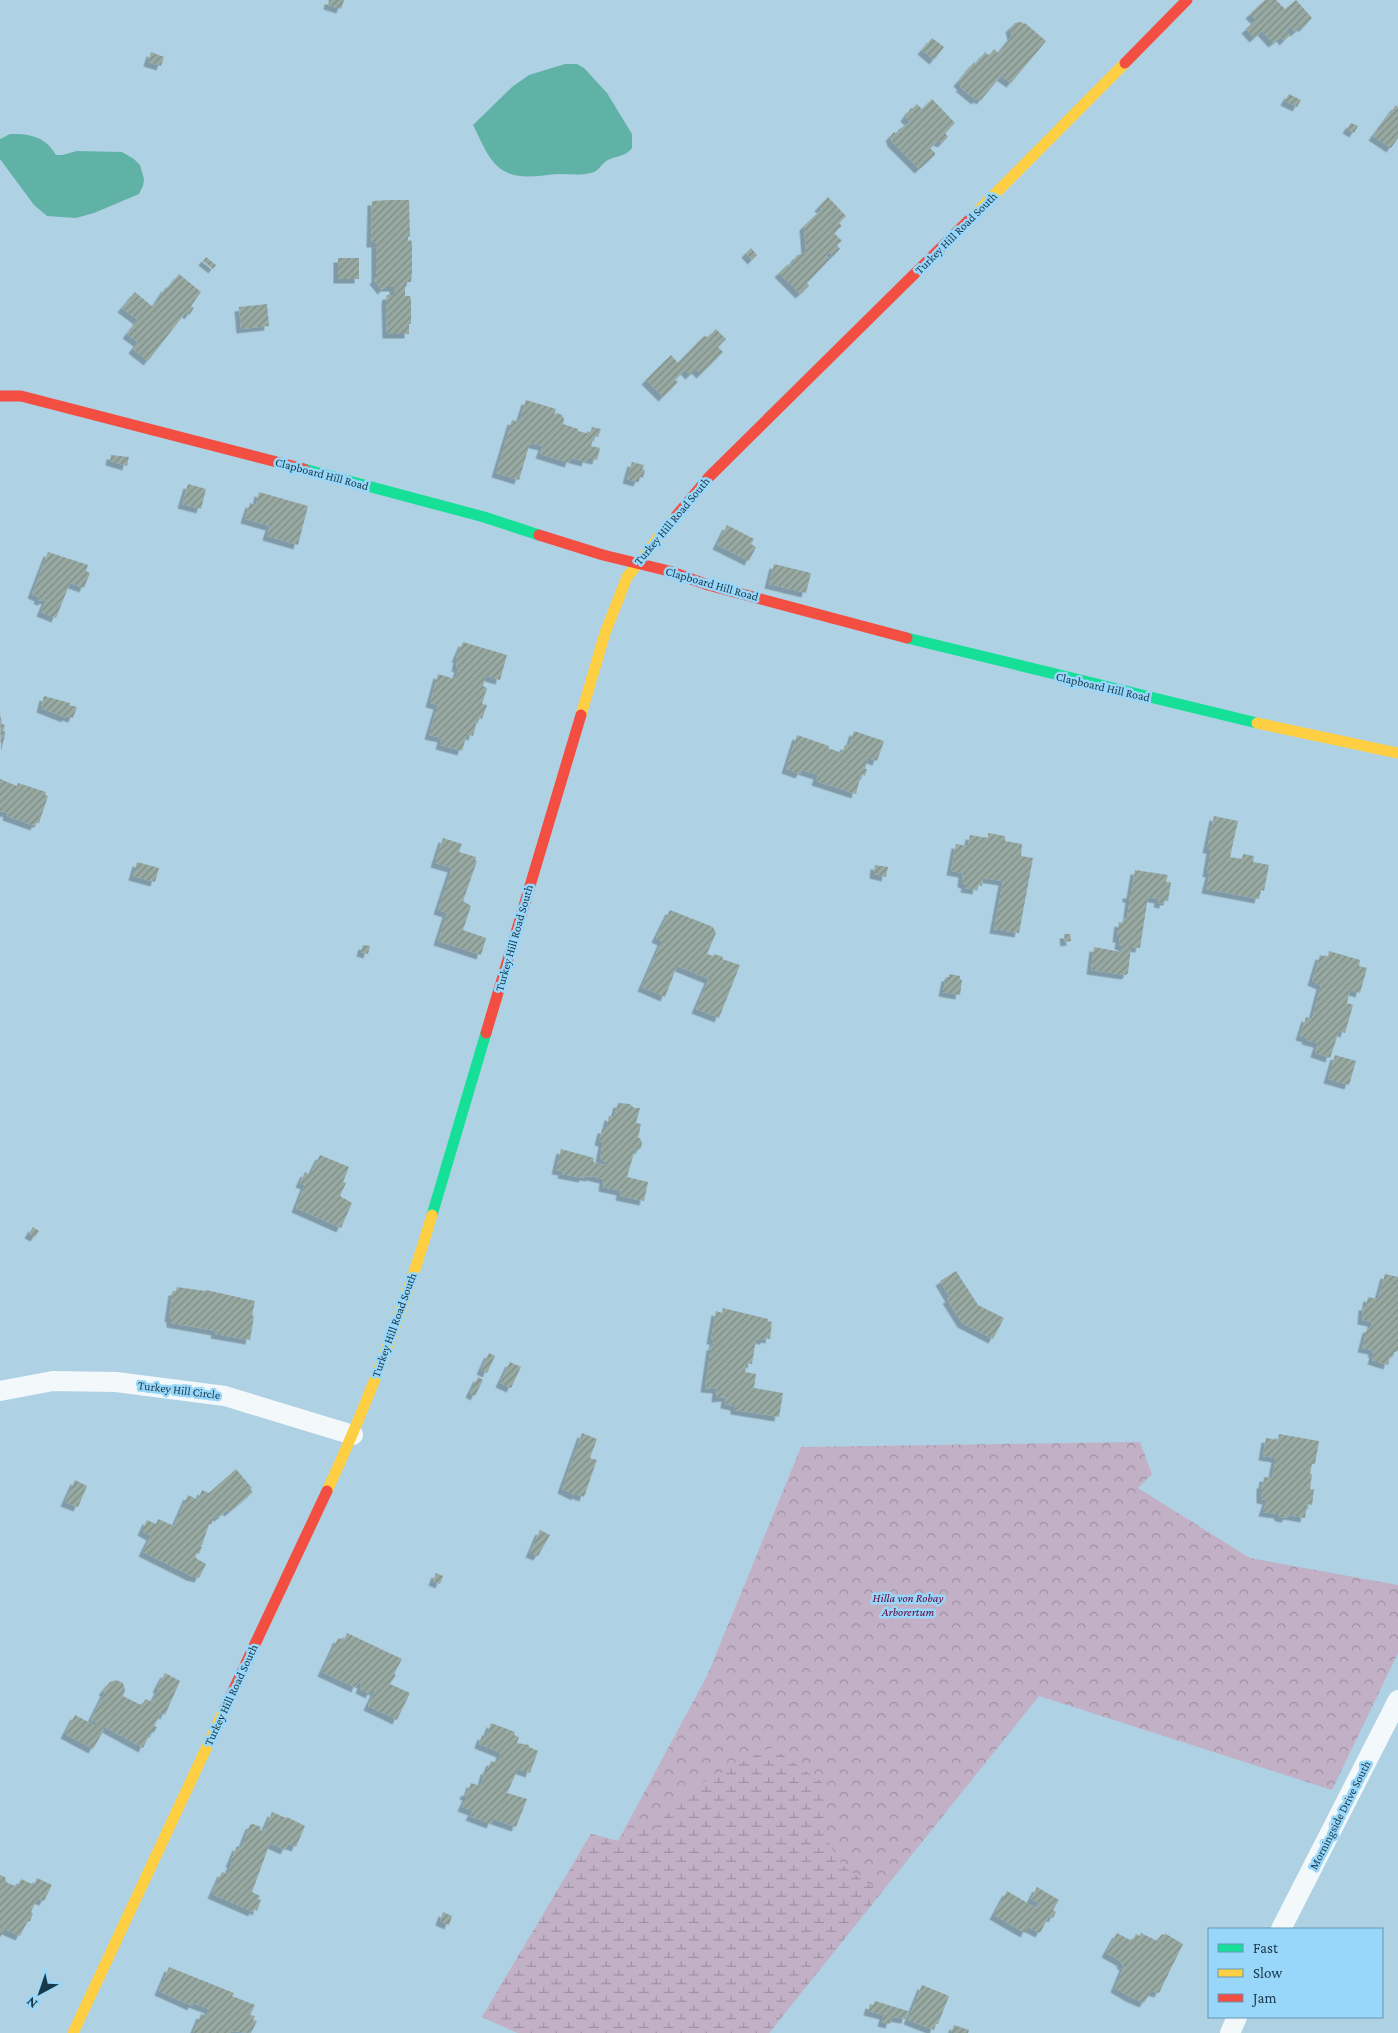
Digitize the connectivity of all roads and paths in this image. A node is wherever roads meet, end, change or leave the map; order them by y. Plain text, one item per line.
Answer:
1 (1187, 0) edge
2 (0, 396) edge
3 (636, 564) junction
4 (1398, 753) edge
5 (0, 1391) edge
6 (353, 1435) junction
7 (1398, 1700) edge
8 (1391, 1731) edge
9 (1282, 1928) edge
10 (1237, 2018) edge
11 (73, 2033) edge
12 (1230, 2033) edge

1 - 3 street, Turkey Hill Road South
2 - 3 street, Clapboard Hill Road
3 - 4 street, Clapboard Hill Road
3 - 6 street, Turkey Hill Road South
5 - 6 street, Turkey Hill Circle
6 - 11 street, Turkey Hill Road South
7 - 8 street, Morningside Drive South
8 - 9 street, Morningside Drive South
10 - 12 street

